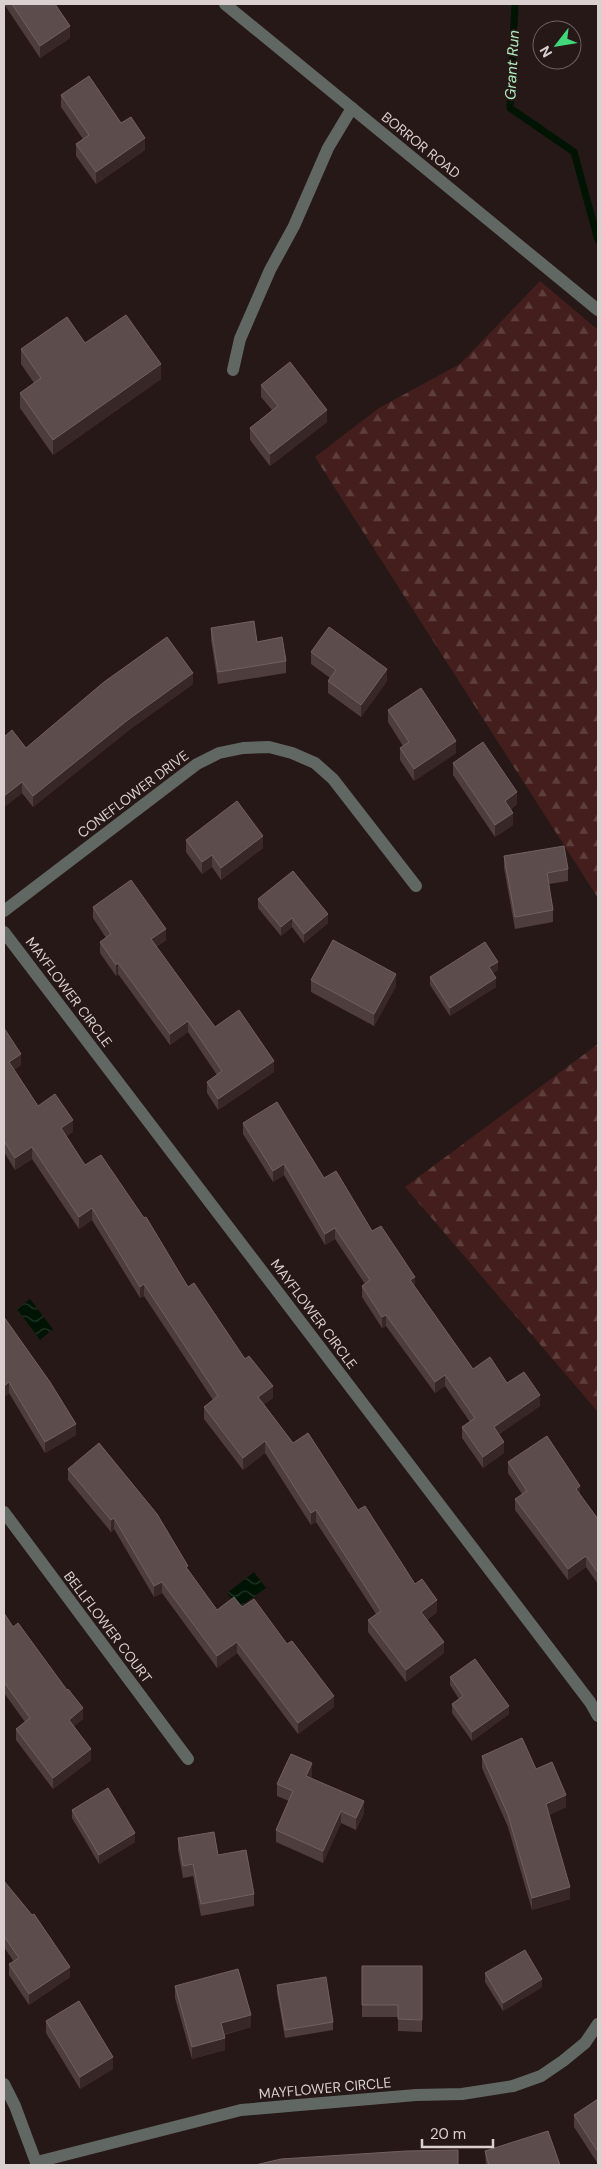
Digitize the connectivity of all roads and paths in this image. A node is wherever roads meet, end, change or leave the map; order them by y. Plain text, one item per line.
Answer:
1 (225, 4) edge
2 (352, 108) junction
3 (598, 310) edge
4 (233, 370) dead end
5 (416, 886) dead end
6 (4, 911) edge
7 (4, 932) edge
8 (4, 1512) edge
9 (598, 1716) edge
10 (188, 1759) dead end
11 (598, 2024) edge
12 (4, 2084) edge
13 (37, 2164) edge

1 - 2 street, BORROR ROAD
2 - 3 street, BORROR ROAD
2 - 4 street
5 - 6 street, CONEFLOWER DRIVE
7 - 9 street, MAYFLOWER CIRCLE
8 - 10 street, BELLFLOWER COURT
11 - 13 street, MAYFLOWER CIRCLE
12 - 13 street

